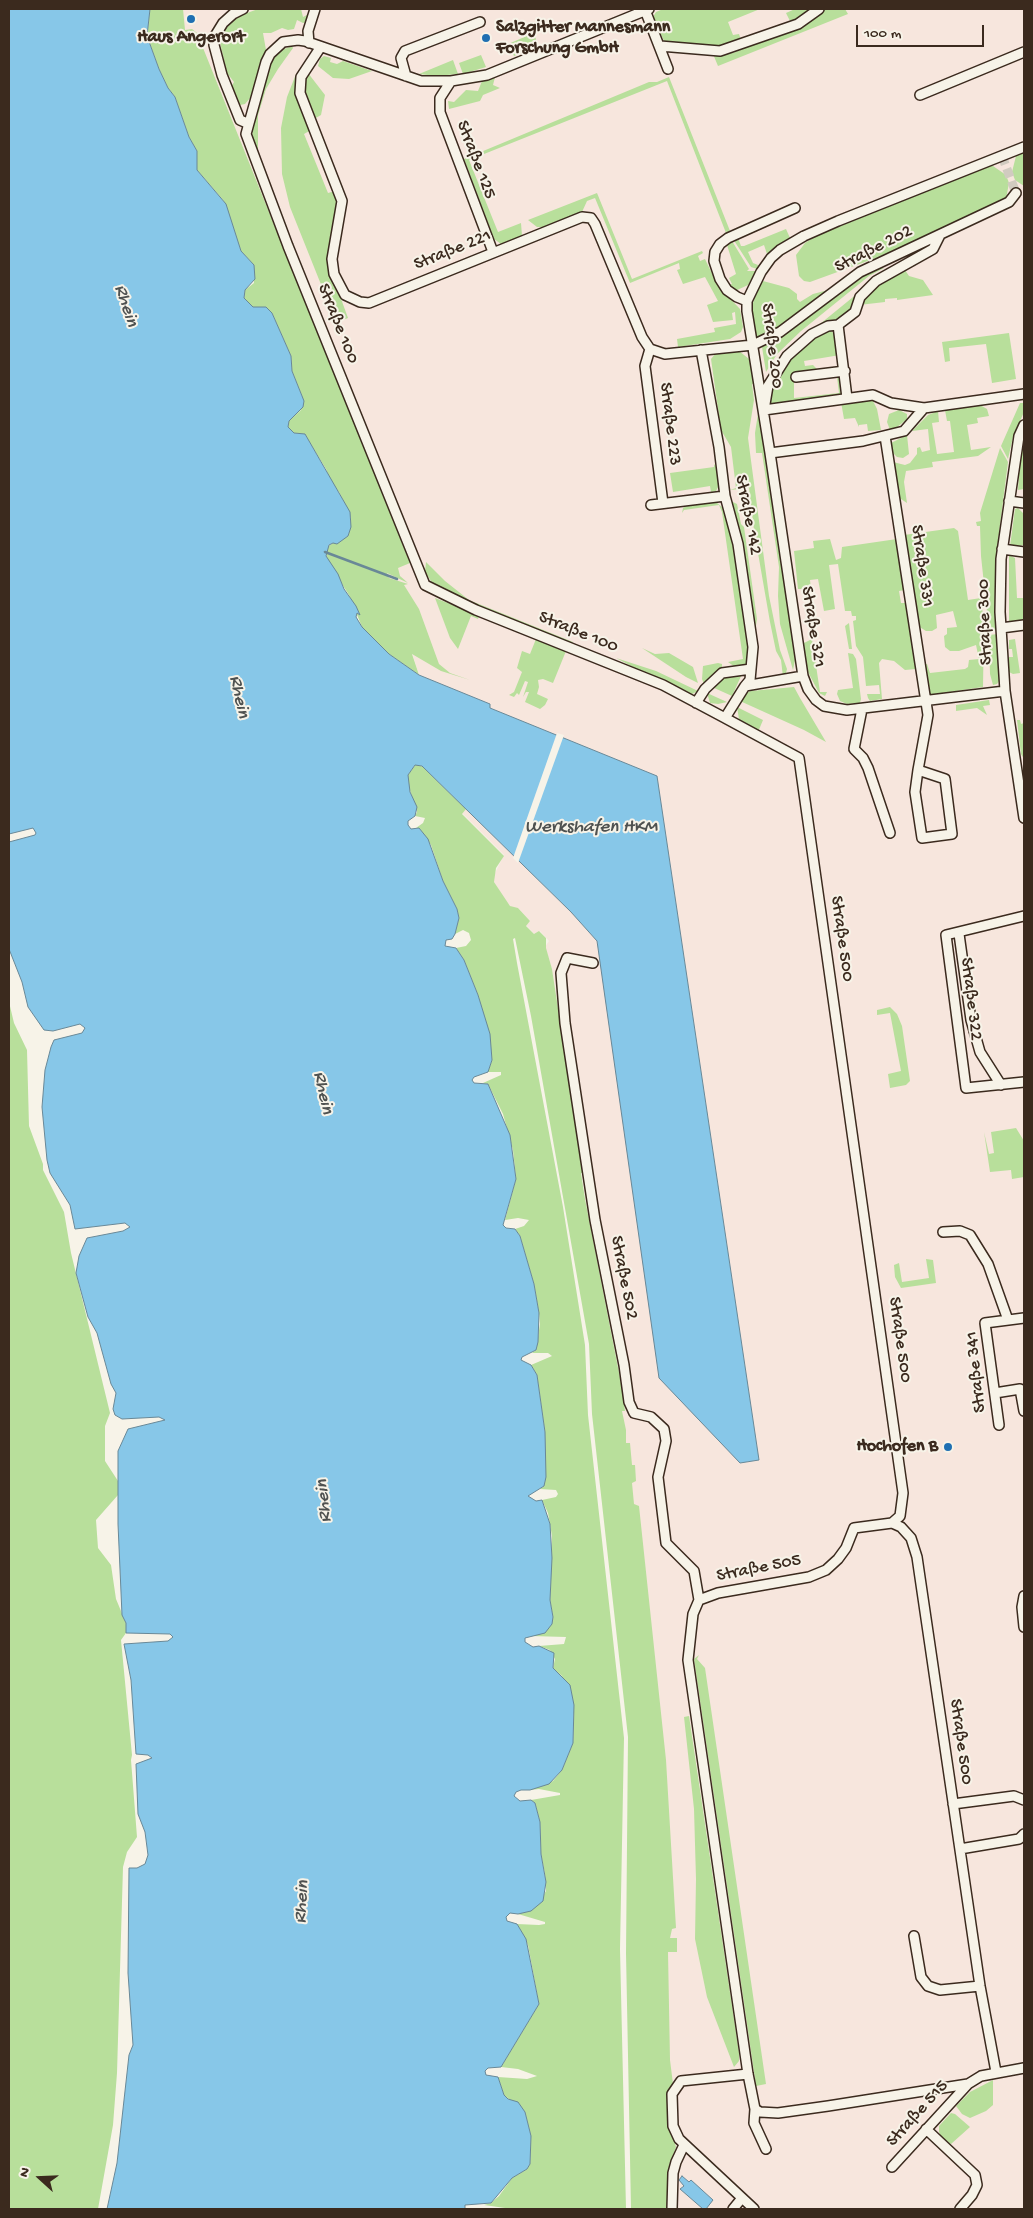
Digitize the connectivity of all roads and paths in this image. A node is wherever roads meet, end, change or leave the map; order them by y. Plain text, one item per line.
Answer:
1 (243, 9) edge
2 (315, 9) edge
3 (819, 9) edge
4 (647, 10) edge
5 (480, 22) dead end
6 (309, 43) junction
7 (660, 46) junction
8 (320, 48) junction
9 (1024, 52) edge
10 (668, 69) dead end
11 (406, 76) junction
12 (451, 81) junction
13 (920, 95) dead end
14 (247, 123) junction
15 (1024, 147) edge
16 (1016, 193) dead end
17 (795, 208) dead end
18 (940, 235) junction
19 (493, 252) junction
20 (747, 301) junction
21 (838, 325) junction
22 (753, 345) junction
23 (650, 349) junction
24 (701, 350) junction
25 (845, 371) junction
26 (796, 376) dead end
27 (1024, 394) edge
28 (847, 398) junction
29 (924, 408) junction
30 (764, 410) junction
31 (1024, 425) edge
32 (886, 436) junction
33 (770, 453) junction
34 (725, 496) junction
35 (1009, 502) junction
36 (663, 503) junction
37 (1024, 503) edge
38 (651, 505) dead end
39 (1002, 549) junction
40 (1024, 552) edge
41 (1024, 625) edge
42 (1001, 628) junction
43 (750, 669) junction
44 (803, 676) junction
45 (745, 686) junction
46 (1005, 691) junction
47 (924, 701) junction
48 (696, 703) junction
49 (862, 709) junction
50 (725, 718) junction
51 (918, 770) junction
52 (1024, 818) edge
53 (890, 833) dead end
54 (1024, 916) edge
55 (959, 934) junction
56 (593, 962) dead end
57 (1024, 1082) edge
58 (1001, 1085) junction
59 (943, 1232) dead end
60 (1024, 1318) edge
61 (1008, 1320) junction
62 (995, 1393) junction
63 (1024, 1411) edge
64 (999, 1425) dead end
65 (892, 1522) junction
66 (1024, 1596) edge
67 (699, 1600) junction
68 (1024, 1627) edge
69 (1024, 1800) edge
70 (953, 1804) junction
71 (1024, 1834) edge
72 (960, 1849) junction
73 (914, 1936) dead end
74 (980, 1986) junction
75 (1024, 2068) edge
76 (996, 2072) junction
77 (748, 2074) junction
78 (968, 2084) junction
79 (756, 2109) junction
80 (926, 2129) junction
81 (684, 2145) junction
82 (766, 2148) dead end
83 (892, 2167) dead end
84 (742, 2198) junction
85 (672, 2209) edge
86 (733, 2209) edge
87 (754, 2209) edge
88 (960, 2209) edge

1 - 14 street
2 - 6 street
3 - 7 street
4 - 7 street
4 - 12 street, Straße 100
5 - 11 street
6 - 8 street, Straße 100
6 - 14 street, Straße 100
7 - 10 street
8 - 11 street, Straße 100
8 - 19 street, Straße 221
9 - 13 street
11 - 12 street, Straße 100
12 - 19 street, Straße 125
14 - 48 street, Straße 100
15 - 20 street, Straße 200
16 - 18 street, Straße 202
17 - 20 street
18 - 21 street
18 - 22 street, Straße 202
19 - 23 street, Straße 221
20 - 22 street, Straße 200
21 - 25 street
21 - 30 street
22 - 24 street
22 - 30 street, Straße 200
23 - 24 street
23 - 36 street, Straße 223
24 - 34 street, Straße 142
25 - 26 street
25 - 28 street
27 - 29 street
28 - 29 street
28 - 30 street
29 - 32 street
30 - 33 street, Straße 200
31 - 35 street, Straße 300
32 - 33 street
32 - 47 street, Straße 331
33 - 44 street, Straße 321
34 - 36 street
34 - 43 street, Straße 142
35 - 37 street
35 - 39 street, Straße 300
36 - 38 street
39 - 40 street
39 - 42 street, Straße 300
41 - 42 street
42 - 46 street, Straße 300
43 - 45 street, Straße 142
43 - 48 street
44 - 45 street
44 - 49 street, Straße 321
45 - 50 street
46 - 47 street, Straße 321
46 - 52 street, Straße 300
47 - 49 street, Straße 321
47 - 51 street
48 - 50 street, Straße 100
49 - 53 street
50 - 65 street, Straße 500
51 - 51 street
54 - 55 street, Straße 322
55 - 58 street
55 - 58 street, Straße 322
56 - 67 street, Straße 502
57 - 58 street, Straße 322
59 - 61 street
60 - 61 street, Straße 341
61 - 62 street, Straße 341
62 - 63 street
62 - 64 street, Straße 341
65 - 67 street, Straße 505
65 - 70 street, Straße 500
66 - 68 street
67 - 77 street
69 - 70 street
70 - 72 street, Straße 500
71 - 72 street
72 - 74 street, Straße 500
73 - 74 street
74 - 76 street, Straße 500
75 - 76 street
76 - 78 street
77 - 79 street
77 - 81 street
78 - 79 street
78 - 80 street, Straße 515
79 - 82 street
80 - 83 street, Straße 515
80 - 88 street
81 - 84 street
81 - 85 street
84 - 86 street
84 - 87 street

